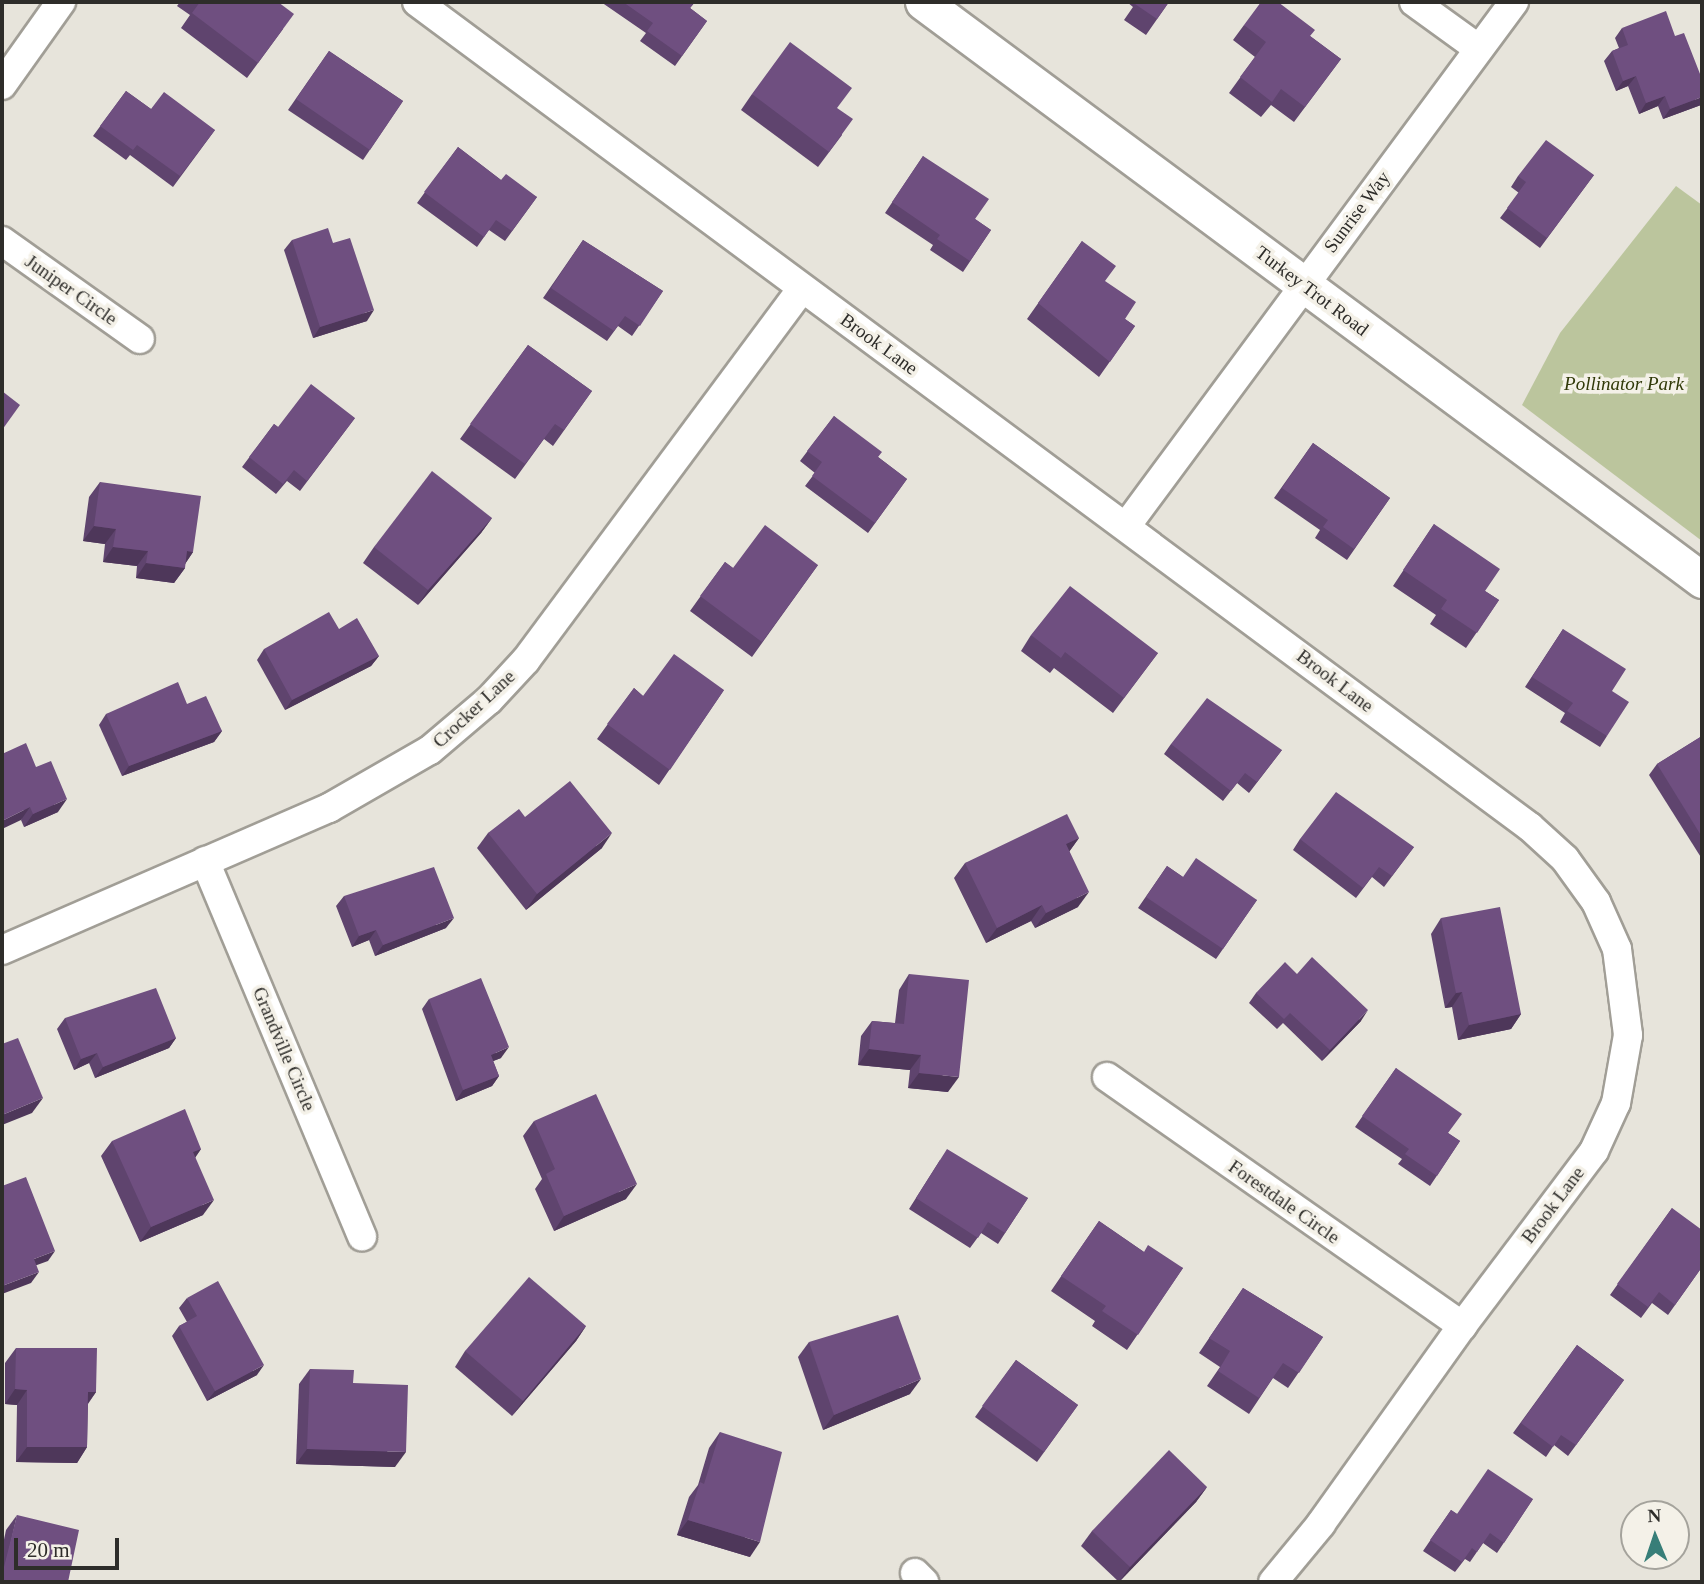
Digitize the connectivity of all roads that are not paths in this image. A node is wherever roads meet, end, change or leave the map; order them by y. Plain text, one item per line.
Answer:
1 (61, 2) edge
2 (417, 2) edge
3 (923, 2) edge
4 (1414, 2) edge
5 (1514, 2) edge
6 (1479, 49) junction
7 (2, 85) edge
8 (2, 241) edge
9 (1303, 284) junction
10 (802, 289) junction
11 (140, 339) dead end
12 (1127, 525) junction
13 (1702, 580) edge
14 (205, 861) junction
15 (2, 950) edge
16 (1107, 1077) dead end
17 (362, 1236) dead end
18 (1462, 1326) junction
19 (1273, 1582) edge

1 - 7 street
2 - 10 street, Brook Lane
3 - 9 street, Turkey Trot Road
4 - 6 street
5 - 6 street, Sunrise Way
6 - 9 street, Sunrise Way
8 - 11 street, Juniper Circle
9 - 12 street, Sunrise Way
9 - 13 street, Turkey Trot Road
10 - 12 street, Brook Lane
10 - 14 street, Crocker Lane
12 - 18 street, Brook Lane
14 - 15 street, Crocker Lane
14 - 17 street, Grandville Circle
16 - 18 street, Forestdale Circle
18 - 19 street, Brook Lane

